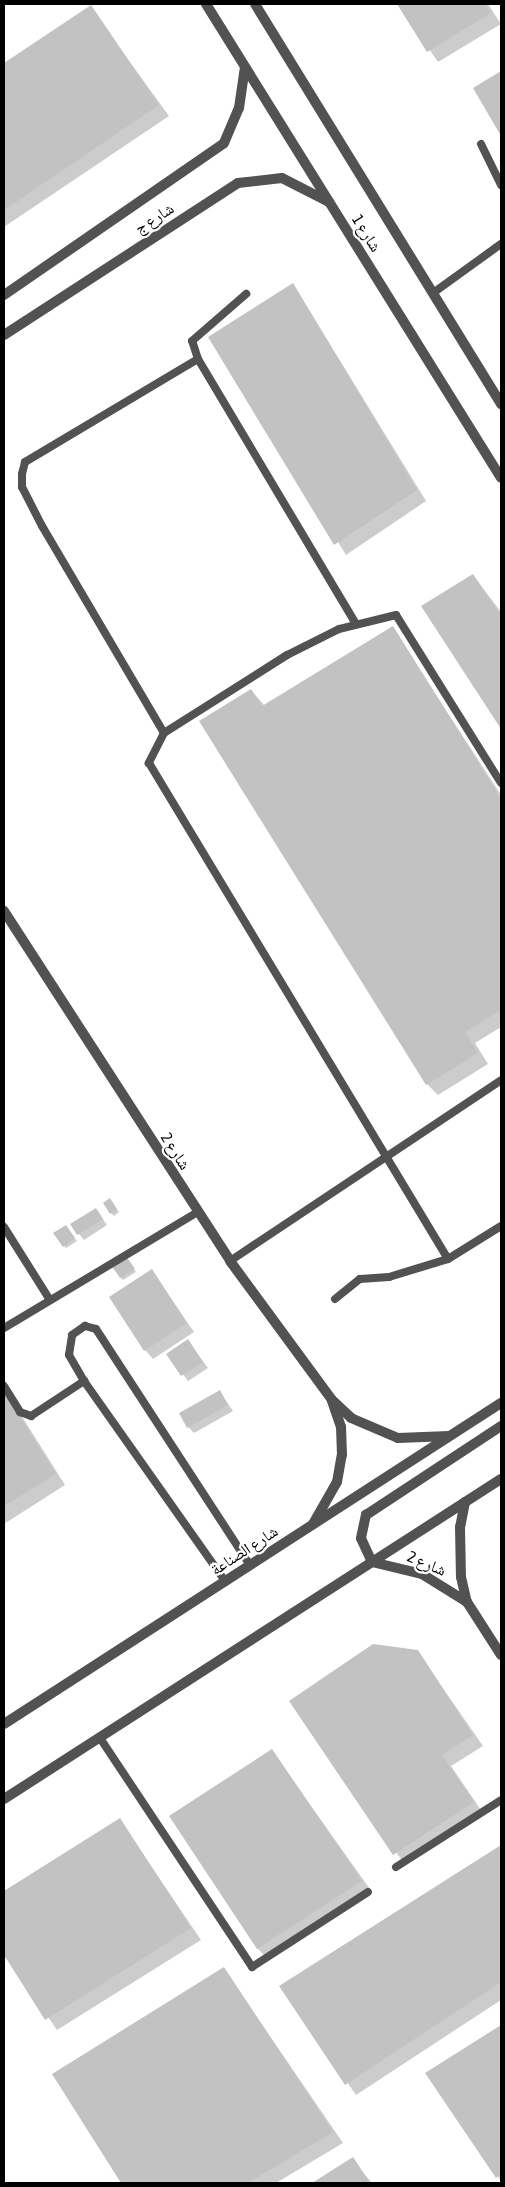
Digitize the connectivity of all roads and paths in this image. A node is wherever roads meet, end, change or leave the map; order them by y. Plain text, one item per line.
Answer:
1 (206, 4) edge
2 (255, 4) edge
3 (244, 67) junction
4 (481, 144) dead end
5 (501, 185) edge
6 (331, 204) junction
7 (501, 244) edge
8 (433, 293) junction
9 (246, 294) dead end
10 (4, 295) edge
11 (4, 335) edge
12 (198, 359) junction
13 (501, 404) edge
14 (501, 478) edge
15 (356, 624) junction
16 (164, 733) junction
17 (501, 784) edge
18 (4, 911) edge
19 (501, 1080) edge
20 (386, 1159) junction
21 (198, 1212) junction
22 (501, 1226) edge
23 (4, 1227) edge
24 (448, 1259) junction
25 (230, 1261) junction
26 (335, 1299) dead end
27 (50, 1300) junction
28 (4, 1328) edge
29 (84, 1381) junction
30 (4, 1386) edge
31 (332, 1400) junction
32 (501, 1403) edge
33 (501, 1426) edge
34 (449, 1436) junction
35 (501, 1479) edge
36 (465, 1502) junction
37 (313, 1524) junction
38 (372, 1562) junction
39 (250, 1564) junction
40 (225, 1581) junction
41 (467, 1602) junction
42 (501, 1655) edge
43 (4, 1724) edge
44 (100, 1738) junction
45 (4, 1800) edge
46 (501, 1800) edge
47 (396, 1867) dead end
48 (368, 1892) dead end

1 - 3 street, شارع 1
2 - 8 street, شارع 1
3 - 6 street, شارع 1
3 - 10 street, شارع ج
4 - 5 lane
6 - 11 street, شارع ج
6 - 14 street, شارع 1
7 - 8 lane
8 - 13 street, شارع 1
9 - 12 lane
12 - 15 lane
12 - 16 lane
15 - 16 lane
15 - 17 lane
16 - 20 lane
18 - 21 street, شارع 2
19 - 20 lane
20 - 24 lane
20 - 25 lane
21 - 25 street, شارع 2
21 - 27 lane
22 - 24 lane
23 - 27 lane
24 - 26 lane
25 - 31 street, شارع 2
27 - 28 lane
29 - 30 lane
29 - 39 lane
29 - 40 lane
31 - 34 street, شارع 2
31 - 37 street, شارع 2
32 - 34 street, شارع الصناعة
33 - 38 street
34 - 37 street, شارع الصناعة
35 - 36 street
36 - 38 street
36 - 41 street, شارع 2
37 - 39 street, شارع الصناعة
38 - 41 street, شارع 2
38 - 44 street
39 - 40 street, شارع الصناعة
40 - 43 street, شارع الصناعة
41 - 42 street, شارع 2
44 - 45 street
44 - 48 lane
46 - 47 lane

